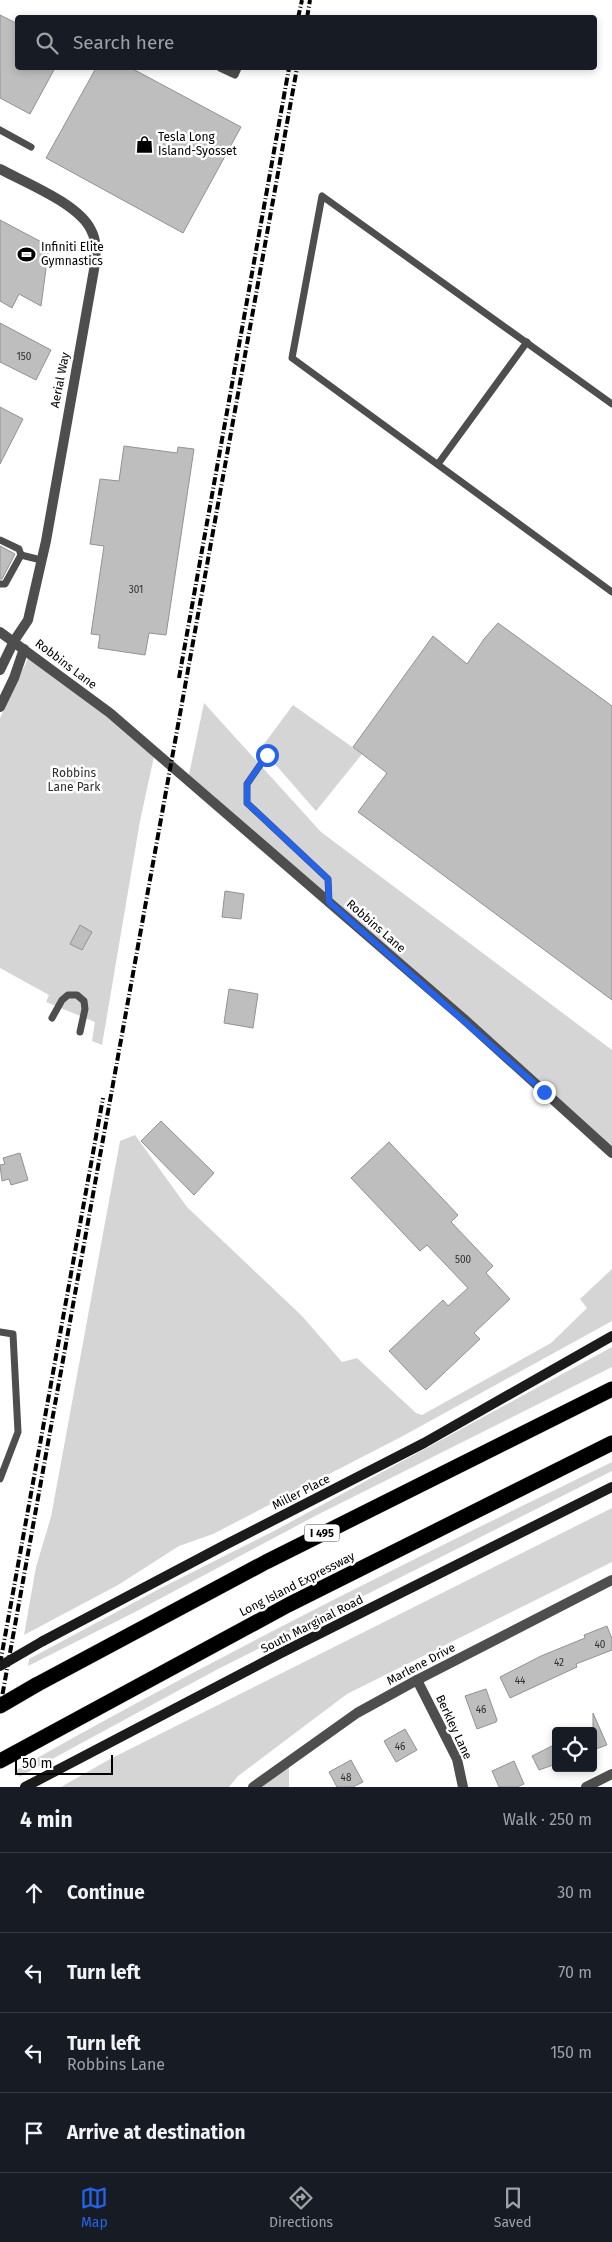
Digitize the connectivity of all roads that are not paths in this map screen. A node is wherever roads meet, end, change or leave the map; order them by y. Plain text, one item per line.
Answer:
1 (224, 70) edge
2 (237, 70) edge
3 (0, 130) edge
4 (31, 146) dead end
5 (0, 169) edge
6 (527, 342) junction
7 (612, 404) edge
8 (438, 464) junction
9 (0, 540) edge
10 (21, 555) junction
11 (41, 560) junction
12 (0, 584) edge
13 (612, 592) edge
14 (0, 632) edge
15 (14, 641) junction
16 (24, 648) junction
17 (0, 670) edge
18 (0, 706) edge
19 (267, 755) dead end
20 (329, 902) junction
21 (52, 1018) dead end
22 (80, 1032) dead end
23 (612, 1154) edge
24 (0, 1332) edge
25 (612, 1336) edge
26 (612, 1389) edge
27 (612, 1444) edge
28 (0, 1479) edge
29 (612, 1487) edge
30 (612, 1580) edge
31 (0, 1666) edge
32 (417, 1680) junction
33 (0, 1706) edge
34 (0, 1762) edge
35 (612, 1774) edge
36 (28, 1785) edge
37 (252, 1787) edge
38 (463, 1787) edge
39 (586, 1787) edge

1 - 2 lane
3 - 4 lane
5 - 11 street, Aerial Way
6 - 7 lane
6 - 8 lane
6 - 8 lane
8 - 13 lane
9 - 10 lane
10 - 11 lane
10 - 12 lane
11 - 15 street, Aerial Way
14 - 15 street, Robbins Lane
15 - 16 street, Robbins Lane
15 - 17 street, Aerial Way
16 - 18 street
16 - 20 street, Robbins Lane
19 - 20 lane
20 - 23 street, Robbins Lane
21 - 22 lane
24 - 28 lane
25 - 31 main road, Miller Place, bridge
26 - 33 highway, I 495, bridge
27 - 34 highway, Long Island Expressway
29 - 36 main road, South Marginal Road
30 - 32 street, Marlene Drive
32 - 37 street, Marlene Drive
32 - 38 street, Berkley Lane
35 - 39 street

